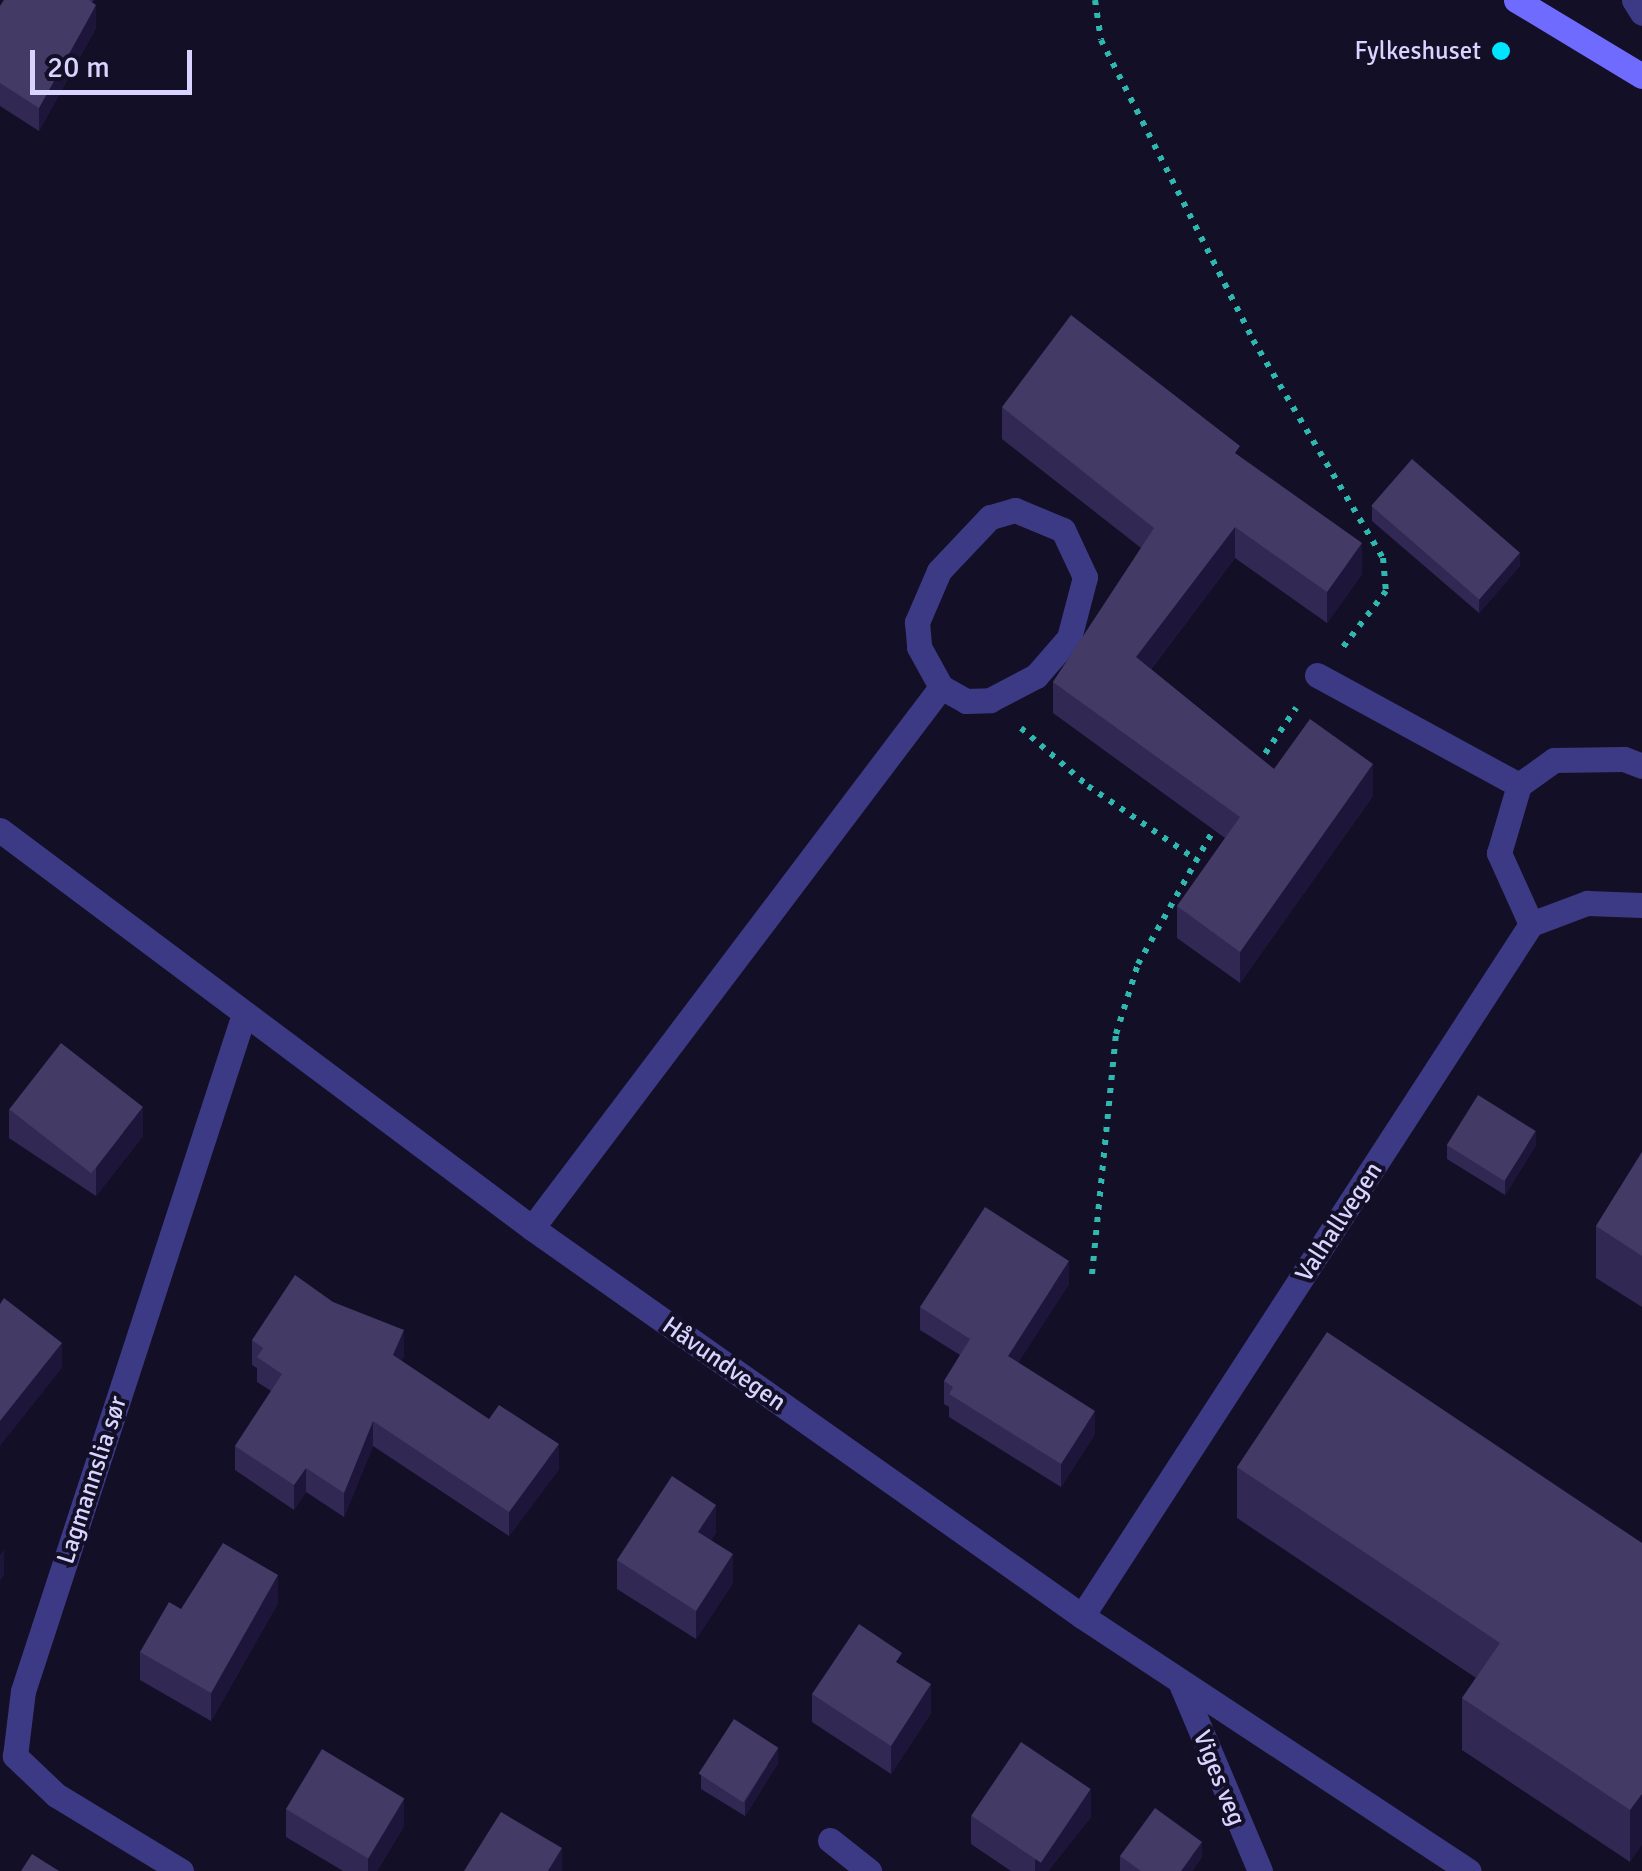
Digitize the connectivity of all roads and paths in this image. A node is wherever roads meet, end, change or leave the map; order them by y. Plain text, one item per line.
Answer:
1 (1096, 0) edge
2 (1516, 0) edge
3 (1634, 0) edge
4 (1642, 14) edge
5 (1642, 76) edge
6 (1318, 676) junction
7 (940, 687) junction
8 (990, 700) junction
9 (1642, 766) edge
10 (1246, 782) edge
11 (1519, 785) junction
12 (1225, 812) edge
13 (0, 830) edge
14 (1194, 858) junction
15 (1642, 905) edge
16 (1531, 924) junction
17 (244, 1014) junction
18 (532, 1228) junction
19 (1092, 1274) dead end
20 (1082, 1616) junction
21 (1181, 1684) junction
22 (830, 1840) dead end
23 (181, 1871) edge
24 (870, 1871) edge
25 (1260, 1871) edge
26 (1468, 1871) edge

1 - 6 path
2 - 5 main road
3 - 4 street
6 - 10 path
6 - 11 street
7 - 8 street
7 - 8 street
7 - 18 street
8 - 14 path
9 - 11 street
11 - 16 street
12 - 14 path
13 - 17 street, Håvundvegen
14 - 19 path
15 - 16 street
16 - 20 street, Valhallvegen
17 - 18 street, Håvundvegen
17 - 23 street, Lagmannslia sør
18 - 20 street, Håvundvegen
20 - 21 street, Håvundvegen
21 - 25 street, Viges veg
21 - 26 street, Håvundvegen
22 - 24 street

